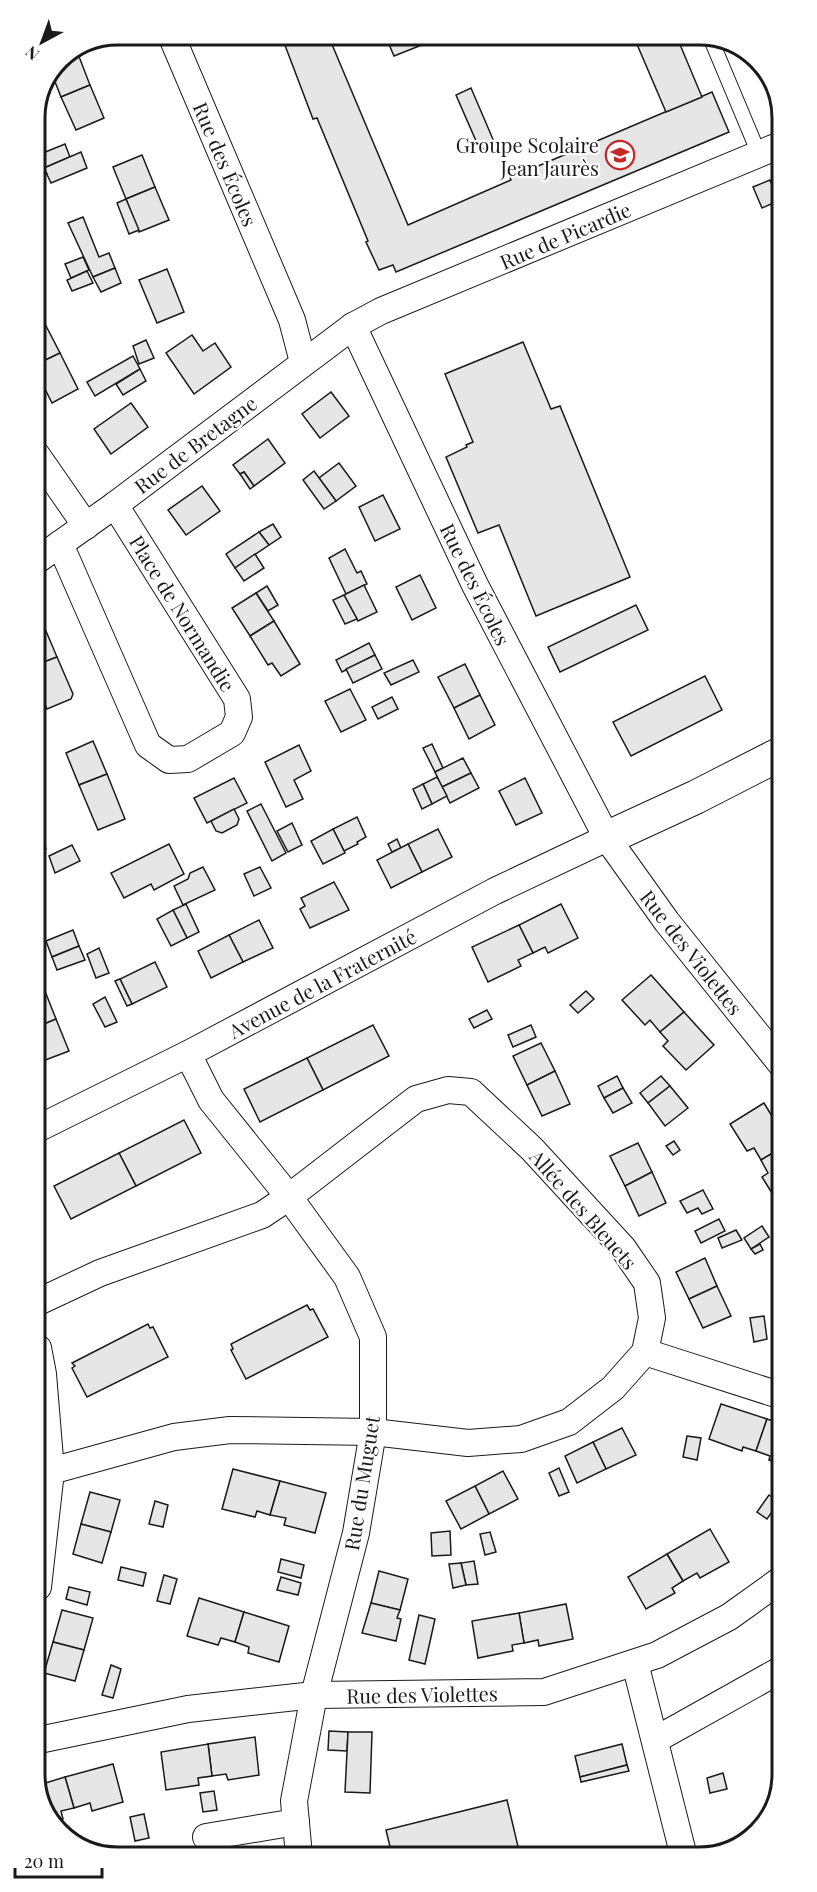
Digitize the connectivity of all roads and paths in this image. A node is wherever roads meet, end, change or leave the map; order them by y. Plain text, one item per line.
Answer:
1 (176, 45) edge
2 (715, 47) edge
3 (768, 150) edge
4 (353, 326) junction
5 (303, 362) junction
6 (45, 467) edge
7 (115, 505) junction
8 (86, 526) junction
9 (60, 544) junction
10 (45, 555) edge
11 (772, 758) edge
12 (607, 838) junction
13 (772, 1053) edge
14 (188, 1054) junction
15 (45, 1125) edge
16 (289, 1197) junction
17 (45, 1299) edge
18 (645, 1352) junction
19 (772, 1393) edge
20 (45, 1424) edge
21 (373, 1432) junction
22 (51, 1471) junction
23 (45, 1525) edge
24 (772, 1586) edge
25 (635, 1663) junction
26 (772, 1675) edge
27 (314, 1695) junction
28 (45, 1739) edge
29 (655, 1740) junction
30 (296, 1822) junction
31 (206, 1837) dead end
32 (298, 1847) edge
33 (682, 1847) edge

1 - 5 street, Rue des Écoles
2 - 3 lane
3 - 4 street, Rue de Picardie
4 - 5 street, Rue de Bretagne
4 - 12 street, Rue des Écoles
5 - 7 street, Rue de Bretagne
6 - 8 street
7 - 8 street, Rue de Bretagne
7 - 9 street, Place de Normandie
8 - 9 street, Rue de Bretagne
9 - 10 street, Rue de Bretagne
11 - 12 street
12 - 13 street, Rue des Violettes
12 - 14 street, Avenue de la Fraternité
14 - 15 street, Avenue de la Fraternité
14 - 16 street, Rue du Muguet
16 - 17 street, Allée des Bleuets
16 - 18 street, Allée des Bleuets
16 - 21 street, Rue du Muguet
18 - 19 street
18 - 21 street, Allée des Bleuets
20 - 22 street
21 - 22 street, Allée des Bleuets
21 - 27 street, Rue du Muguet
22 - 23 street
24 - 25 street, Rue des Violettes
25 - 27 street, Rue des Violettes
25 - 29 street
26 - 29 street
27 - 28 street, Rue des Violettes
27 - 30 street, Rue du Muguet
29 - 33 street
30 - 31 street
30 - 32 street, Rue du Muguet

